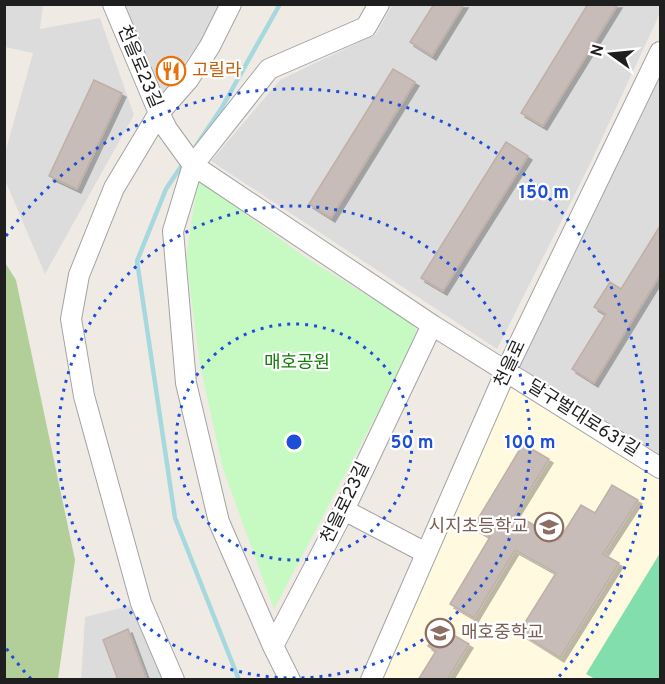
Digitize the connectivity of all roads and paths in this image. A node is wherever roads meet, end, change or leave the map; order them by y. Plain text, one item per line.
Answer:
1 (113, 4) edge
2 (231, 4) edge
3 (378, 4) edge
4 (660, 52) edge
5 (163, 121) junction
6 (193, 165) junction
7 (432, 325) junction
8 (506, 371) junction
9 (660, 468) edge
10 (344, 510) junction
11 (426, 553) junction
12 (273, 646) junction
13 (174, 680) edge
14 (290, 680) edge
15 (370, 680) edge

1 - 5 street, 천을로23길
2 - 5 street
3 - 6 street
4 - 8 street, 천을로
5 - 6 street, 천을로23길
5 - 13 street
6 - 7 street
6 - 12 street
7 - 8 street
7 - 10 street, 천을로23길
8 - 9 street, 달구벌대로631길
8 - 11 street, 천을로
10 - 11 street
10 - 12 street, 천을로23길
11 - 15 street, 천을로
12 - 14 street

